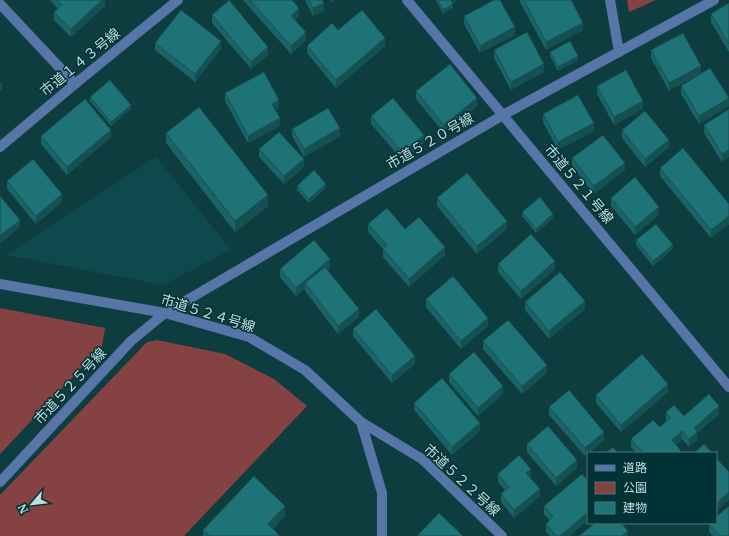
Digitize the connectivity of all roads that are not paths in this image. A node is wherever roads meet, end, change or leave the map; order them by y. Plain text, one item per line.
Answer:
1 (178, 0) edge
2 (407, 0) edge
3 (610, 0) edge
4 (714, 0) edge
5 (0, 4) edge
6 (619, 52) junction
7 (75, 84) junction
8 (504, 115) junction
9 (0, 147) edge
10 (0, 284) edge
11 (165, 313) junction
12 (729, 387) edge
13 (361, 422) junction
14 (0, 482) edge
15 (382, 536) edge
16 (502, 536) edge

1 - 7 street, 市道１４３号線
2 - 8 street, 市道５２１号線
3 - 6 street
4 - 6 street, 市道５２０号線
5 - 7 street
6 - 8 street, 市道５２０号線
7 - 9 street, 市道１４３号線
8 - 11 street, 市道５２０号線
8 - 12 street, 市道５２１号線
10 - 11 street, 市道５２４号線
11 - 13 street, 市道５２４号線
11 - 14 street, 市道５２５号線
13 - 15 street
13 - 16 street, 市道５２２号線

